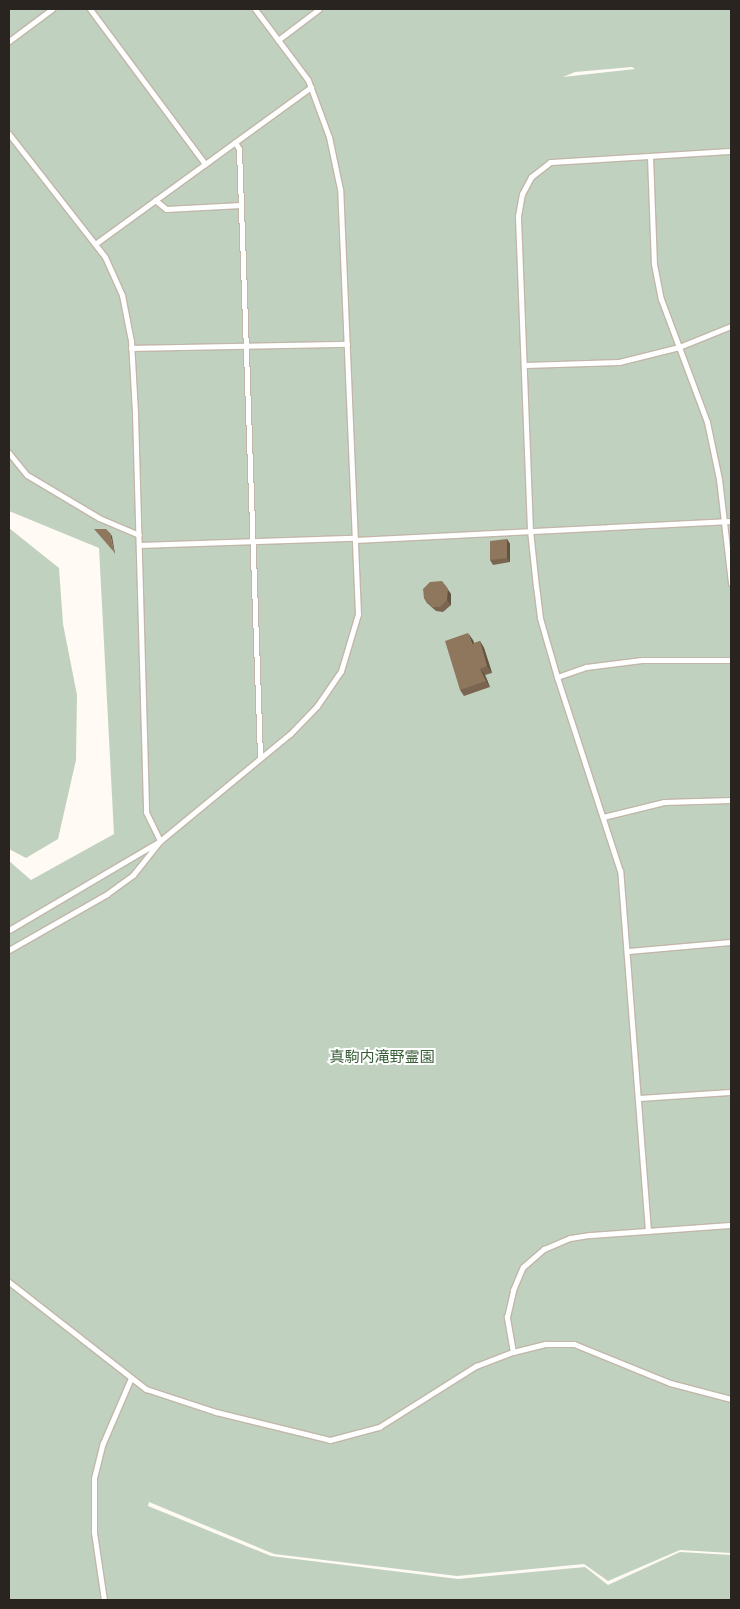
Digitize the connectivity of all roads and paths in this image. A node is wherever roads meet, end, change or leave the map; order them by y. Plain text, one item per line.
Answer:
1 (52, 9) edge
2 (90, 9) edge
3 (255, 9) edge
4 (319, 9) edge
5 (278, 40) junction
6 (9, 41) edge
7 (311, 87) junction
8 (9, 134) edge
9 (235, 142) junction
10 (731, 151) edge
11 (650, 156) junction
12 (205, 164) junction
13 (155, 200) junction
14 (241, 205) junction
15 (95, 244) junction
16 (731, 326) edge
17 (347, 344) junction
18 (246, 346) junction
19 (679, 347) junction
20 (131, 348) junction
21 (525, 365) junction
22 (9, 453) edge
23 (724, 521) junction
24 (731, 521) edge
25 (530, 530) junction
26 (138, 535) junction
27 (355, 539) junction
28 (253, 541) junction
29 (139, 545) junction
30 (731, 583) edge
31 (731, 660) edge
32 (557, 677) junction
33 (260, 757) junction
34 (731, 800) edge
35 (603, 817) junction
36 (160, 841) junction
37 (9, 930) edge
38 (731, 942) edge
39 (9, 950) edge
40 (628, 951) junction
41 (731, 1092) edge
42 (638, 1098) junction
43 (731, 1224) edge
44 (648, 1230) junction
45 (9, 1282) edge
46 (513, 1352) junction
47 (131, 1378) junction
48 (731, 1399) edge
49 (104, 1600) edge

1 - 6 lane
2 - 12 lane
3 - 5 lane
4 - 5 lane
5 - 7 lane
7 - 9 lane
7 - 17 lane
8 - 15 lane
9 - 12 lane
9 - 14 lane
10 - 11 lane
11 - 19 lane
11 - 21 lane
12 - 13 lane
13 - 14 lane
13 - 15 lane
14 - 18 lane
15 - 20 lane
16 - 19 lane
17 - 18 lane
17 - 27 lane
18 - 20 lane
18 - 28 lane
19 - 21 lane
19 - 23 lane
20 - 26 lane
21 - 25 lane
22 - 26 lane
23 - 24 lane
23 - 25 lane
23 - 30 lane
25 - 27 lane
25 - 32 lane
26 - 29 lane
27 - 28 lane
27 - 33 lane
28 - 29 lane
28 - 33 lane
29 - 36 lane
31 - 32 lane
32 - 35 lane
33 - 36 lane
34 - 35 lane
35 - 40 lane
36 - 37 lane
36 - 39 lane
38 - 40 lane
40 - 42 lane
41 - 42 lane
42 - 44 lane
43 - 44 lane
44 - 46 lane
45 - 47 lane
46 - 47 lane
46 - 48 lane
47 - 49 lane

